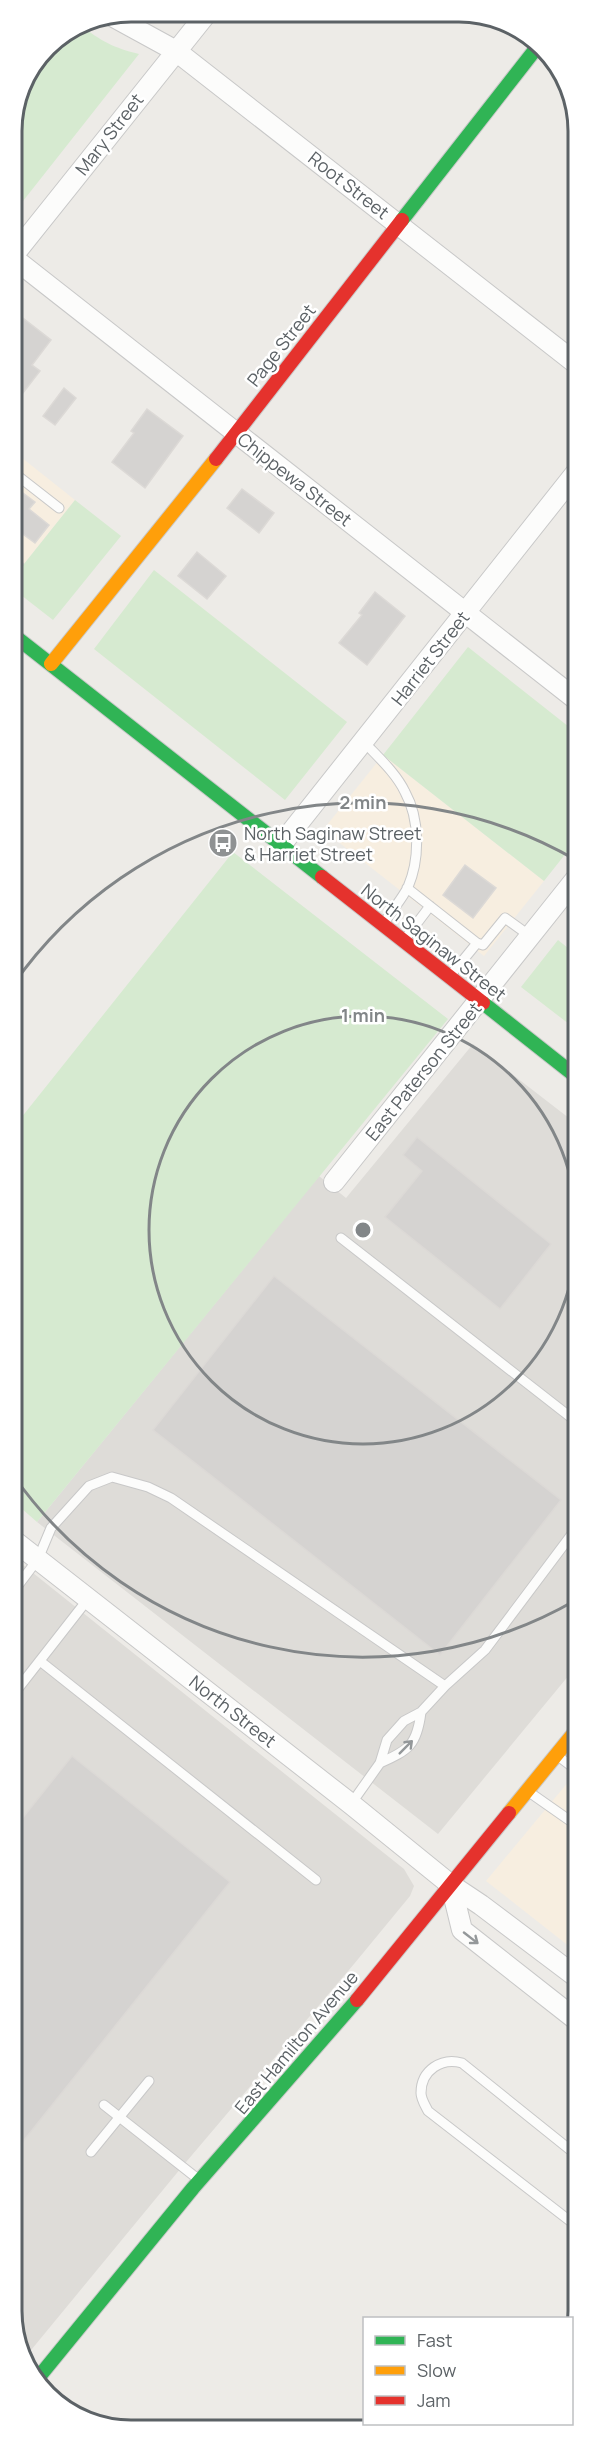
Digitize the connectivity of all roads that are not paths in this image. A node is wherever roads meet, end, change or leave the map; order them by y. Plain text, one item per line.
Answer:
1 (199, 22) edge
2 (124, 23) edge
3 (176, 51) junction
4 (533, 52) edge
5 (399, 224) junction
6 (23, 243) edge
7 (23, 266) edge
8 (568, 357) edge
9 (237, 433) junction
10 (23, 480) edge
11 (568, 483) edge
12 (59, 508) dead end
13 (465, 614) junction
14 (23, 642) edge
15 (51, 664) junction
16 (568, 693) edge
17 (364, 742) junction
18 (281, 845) junction
19 (407, 888) junction
20 (568, 888) edge
21 (430, 906) junction
22 (382, 925) junction
23 (530, 936) junction
24 (403, 941) junction
25 (477, 943) junction
26 (449, 977) junction
27 (479, 1001) junction
28 (568, 1070) edge
29 (334, 1182) dead end
30 (341, 1239) dead end
31 (568, 1415) edge
32 (568, 1539) edge
33 (22, 1547) edge
34 (38, 1559) junction
35 (22, 1580) edge
36 (88, 1599) junction
37 (40, 1661) junction
38 (22, 1683) edge
39 (445, 1686) junction
40 (421, 1712) junction
41 (568, 1740) edge
42 (556, 1755) junction
43 (380, 1763) junction
44 (568, 1764) edge
45 (527, 1790) junction
46 (351, 1804) junction
47 (568, 1819) edge
48 (316, 1880) dead end
49 (451, 1885) junction
50 (568, 1971) edge
51 (568, 2013) edge
52 (149, 2080) dead end
53 (104, 2105) dead end
54 (120, 2117) junction
55 (568, 2148) edge
56 (92, 2152) dead end
57 (200, 2181) junction
58 (568, 2219) edge
59 (42, 2373) edge

1 - 3 street, Mary Street
2 - 3 street, Root Street
3 - 5 street, Root Street
3 - 6 street, Mary Street
4 - 5 main road, Page Street
5 - 8 street, Root Street
5 - 9 main road, Page Street
7 - 9 street, Chippewa Street
9 - 13 street, Chippewa Street
9 - 15 main road, Page Street
10 - 12 lane
11 - 13 street, Harriet Street
13 - 16 street, Chippewa Street
13 - 17 street, Harriet Street
14 - 15 main road, North Saginaw Street
15 - 18 main road, North Saginaw Street
17 - 18 street, Harriet Street
17 - 19 lane
18 - 22 main road, North Saginaw Street
19 - 21 lane
19 - 22 lane
20 - 23 street, East Paterson Street
21 - 24 lane
21 - 25 lane
22 - 24 main road, North Saginaw Street
23 - 25 lane
23 - 27 street, East Paterson Street
24 - 26 main road, North Saginaw Street
25 - 26 lane
26 - 27 main road, North Saginaw Street
27 - 28 main road, North Saginaw Street
27 - 29 street, East Paterson Street
30 - 31 lane
32 - 39 lane
33 - 34 street, North Street
34 - 35 lane
34 - 36 street, North Street
34 - 39 lane
36 - 37 lane
36 - 46 street, North Street
37 - 38 lane
37 - 48 lane
39 - 40 lane
40 - 43 lane
43 -> 40 lane
41 - 42 main road, East Hamilton Avenue
42 - 44 lane
42 - 45 main road, East Hamilton Avenue
43 - 46 lane
45 - 47 lane
45 - 49 main road, East Hamilton Avenue
46 - 49 street, North Street
49 - 50 street, North Street
49 -> 51 street
49 - 57 main road, East Hamilton Avenue
52 - 54 lane
53 - 54 lane
54 - 56 lane
54 - 57 lane
55 - 58 lane
57 - 59 main road, East Hamilton Avenue

